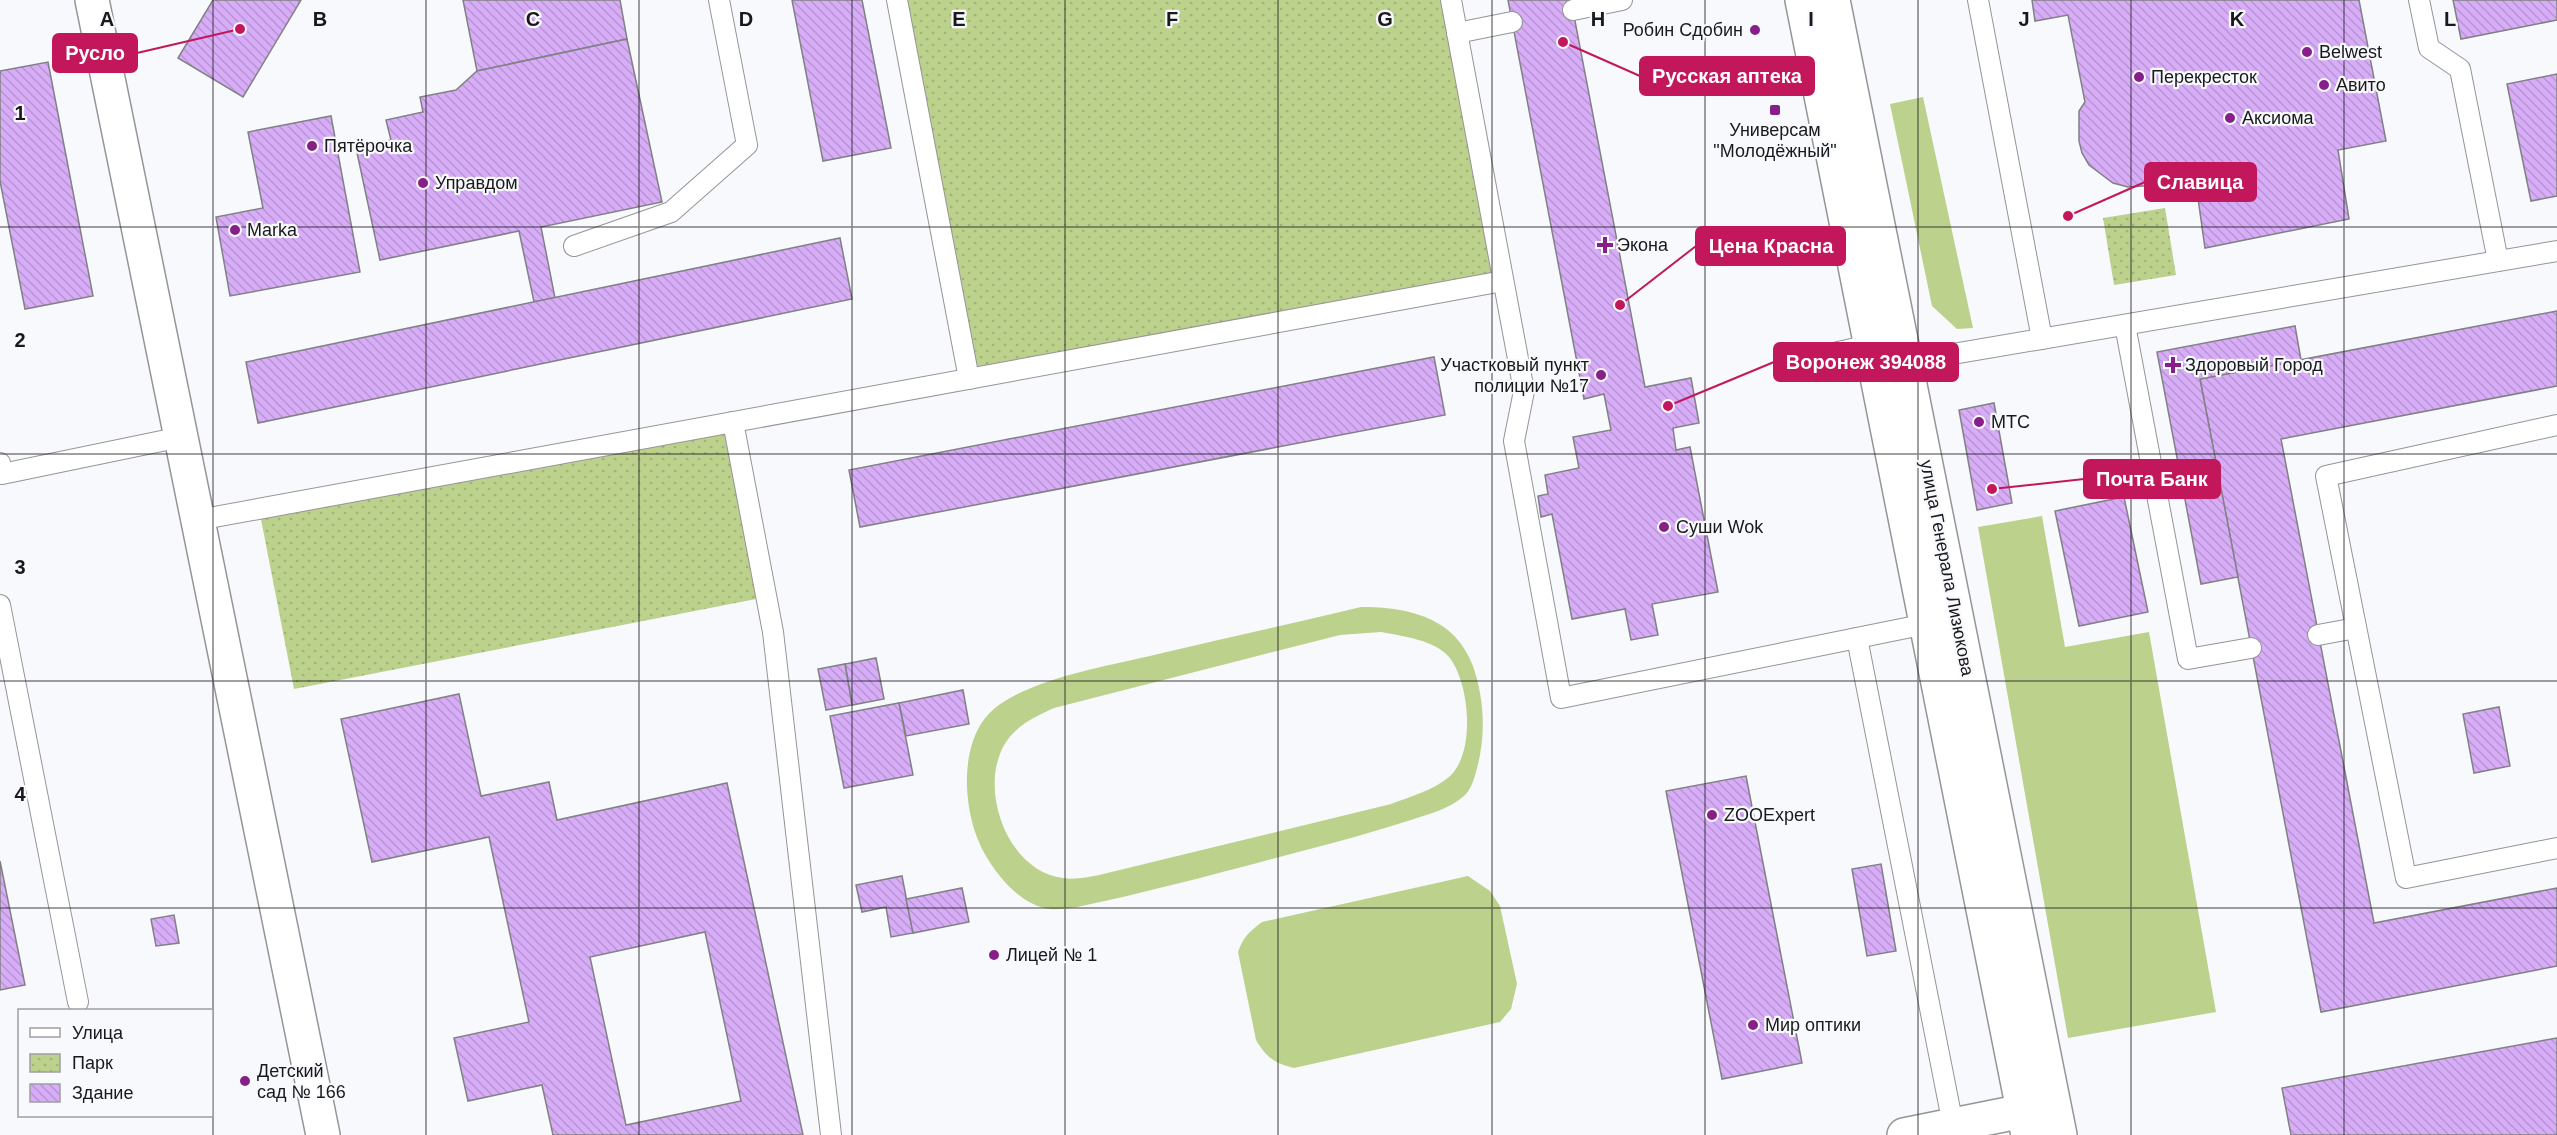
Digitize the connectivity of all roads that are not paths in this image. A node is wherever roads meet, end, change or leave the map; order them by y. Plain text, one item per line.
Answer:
1 (92, 0) edge
2 (719, 0) edge
3 (897, 0) edge
4 (1450, 0) edge
5 (1622, 0) edge
6 (1802, 0) edge
7 (1833, 0) edge
8 (1978, 0) edge
9 (2420, 0) edge
10 (1573, 10) dead end
11 (1512, 22) dead end
12 (1457, 33) junction
13 (574, 246) dead end
14 (2557, 251) edge
15 (2499, 261) junction
16 (1503, 281) junction
17 (2125, 325) junction
18 (2042, 339) junction
19 (1870, 345) junction
20 (1838, 352) dead end
21 (1906, 362) junction
22 (969, 379) junction
23 (733, 422) junction
24 (2557, 425) edge
25 (181, 437) junction
26 (1, 471) edge
27 (198, 520) junction
28 (0, 605) edge
29 (1926, 624) junction
30 (2356, 628) junction
31 (2318, 635) dead end
32 (1857, 638) junction
33 (2251, 648) dead end
34 (2557, 848) edge
35 (78, 1002) dead end
36 (2025, 1123) edge
37 (1954, 1130) edge
38 (323, 1135) edge
39 (831, 1135) edge
40 (1904, 1135) edge
41 (2060, 1135) edge

1 - 25 main road
2 - 13 lane
3 - 22 lane
4 - 12 lane
5 - 10 lane
6 - 19 main road, улица Генерала Лизюкова
7 - 21 main road, улица Генерала Лизюкова
8 - 18 lane
9 - 15 lane
11 - 12 lane
12 - 16 lane
14 - 15 lane
15 - 17 lane
16 - 22 lane
16 - 32 lane
17 - 18 lane
17 - 33 lane
18 - 21 lane
19 - 20 lane
19 - 29 main road, улица Генерала Лизюкова
21 - 41 main road, улица Генерала Лизюкова
22 - 23 lane
23 - 27 lane
23 - 39 lane
24 - 30 lane
25 - 26 lane
25 - 27 main road
27 - 38 main road
28 - 35 lane
29 - 32 lane
29 - 36 main road, улица Генерала Лизюкова
30 - 31 lane
30 - 34 lane
32 - 37 lane
36 - 37 main road
37 - 40 main road

